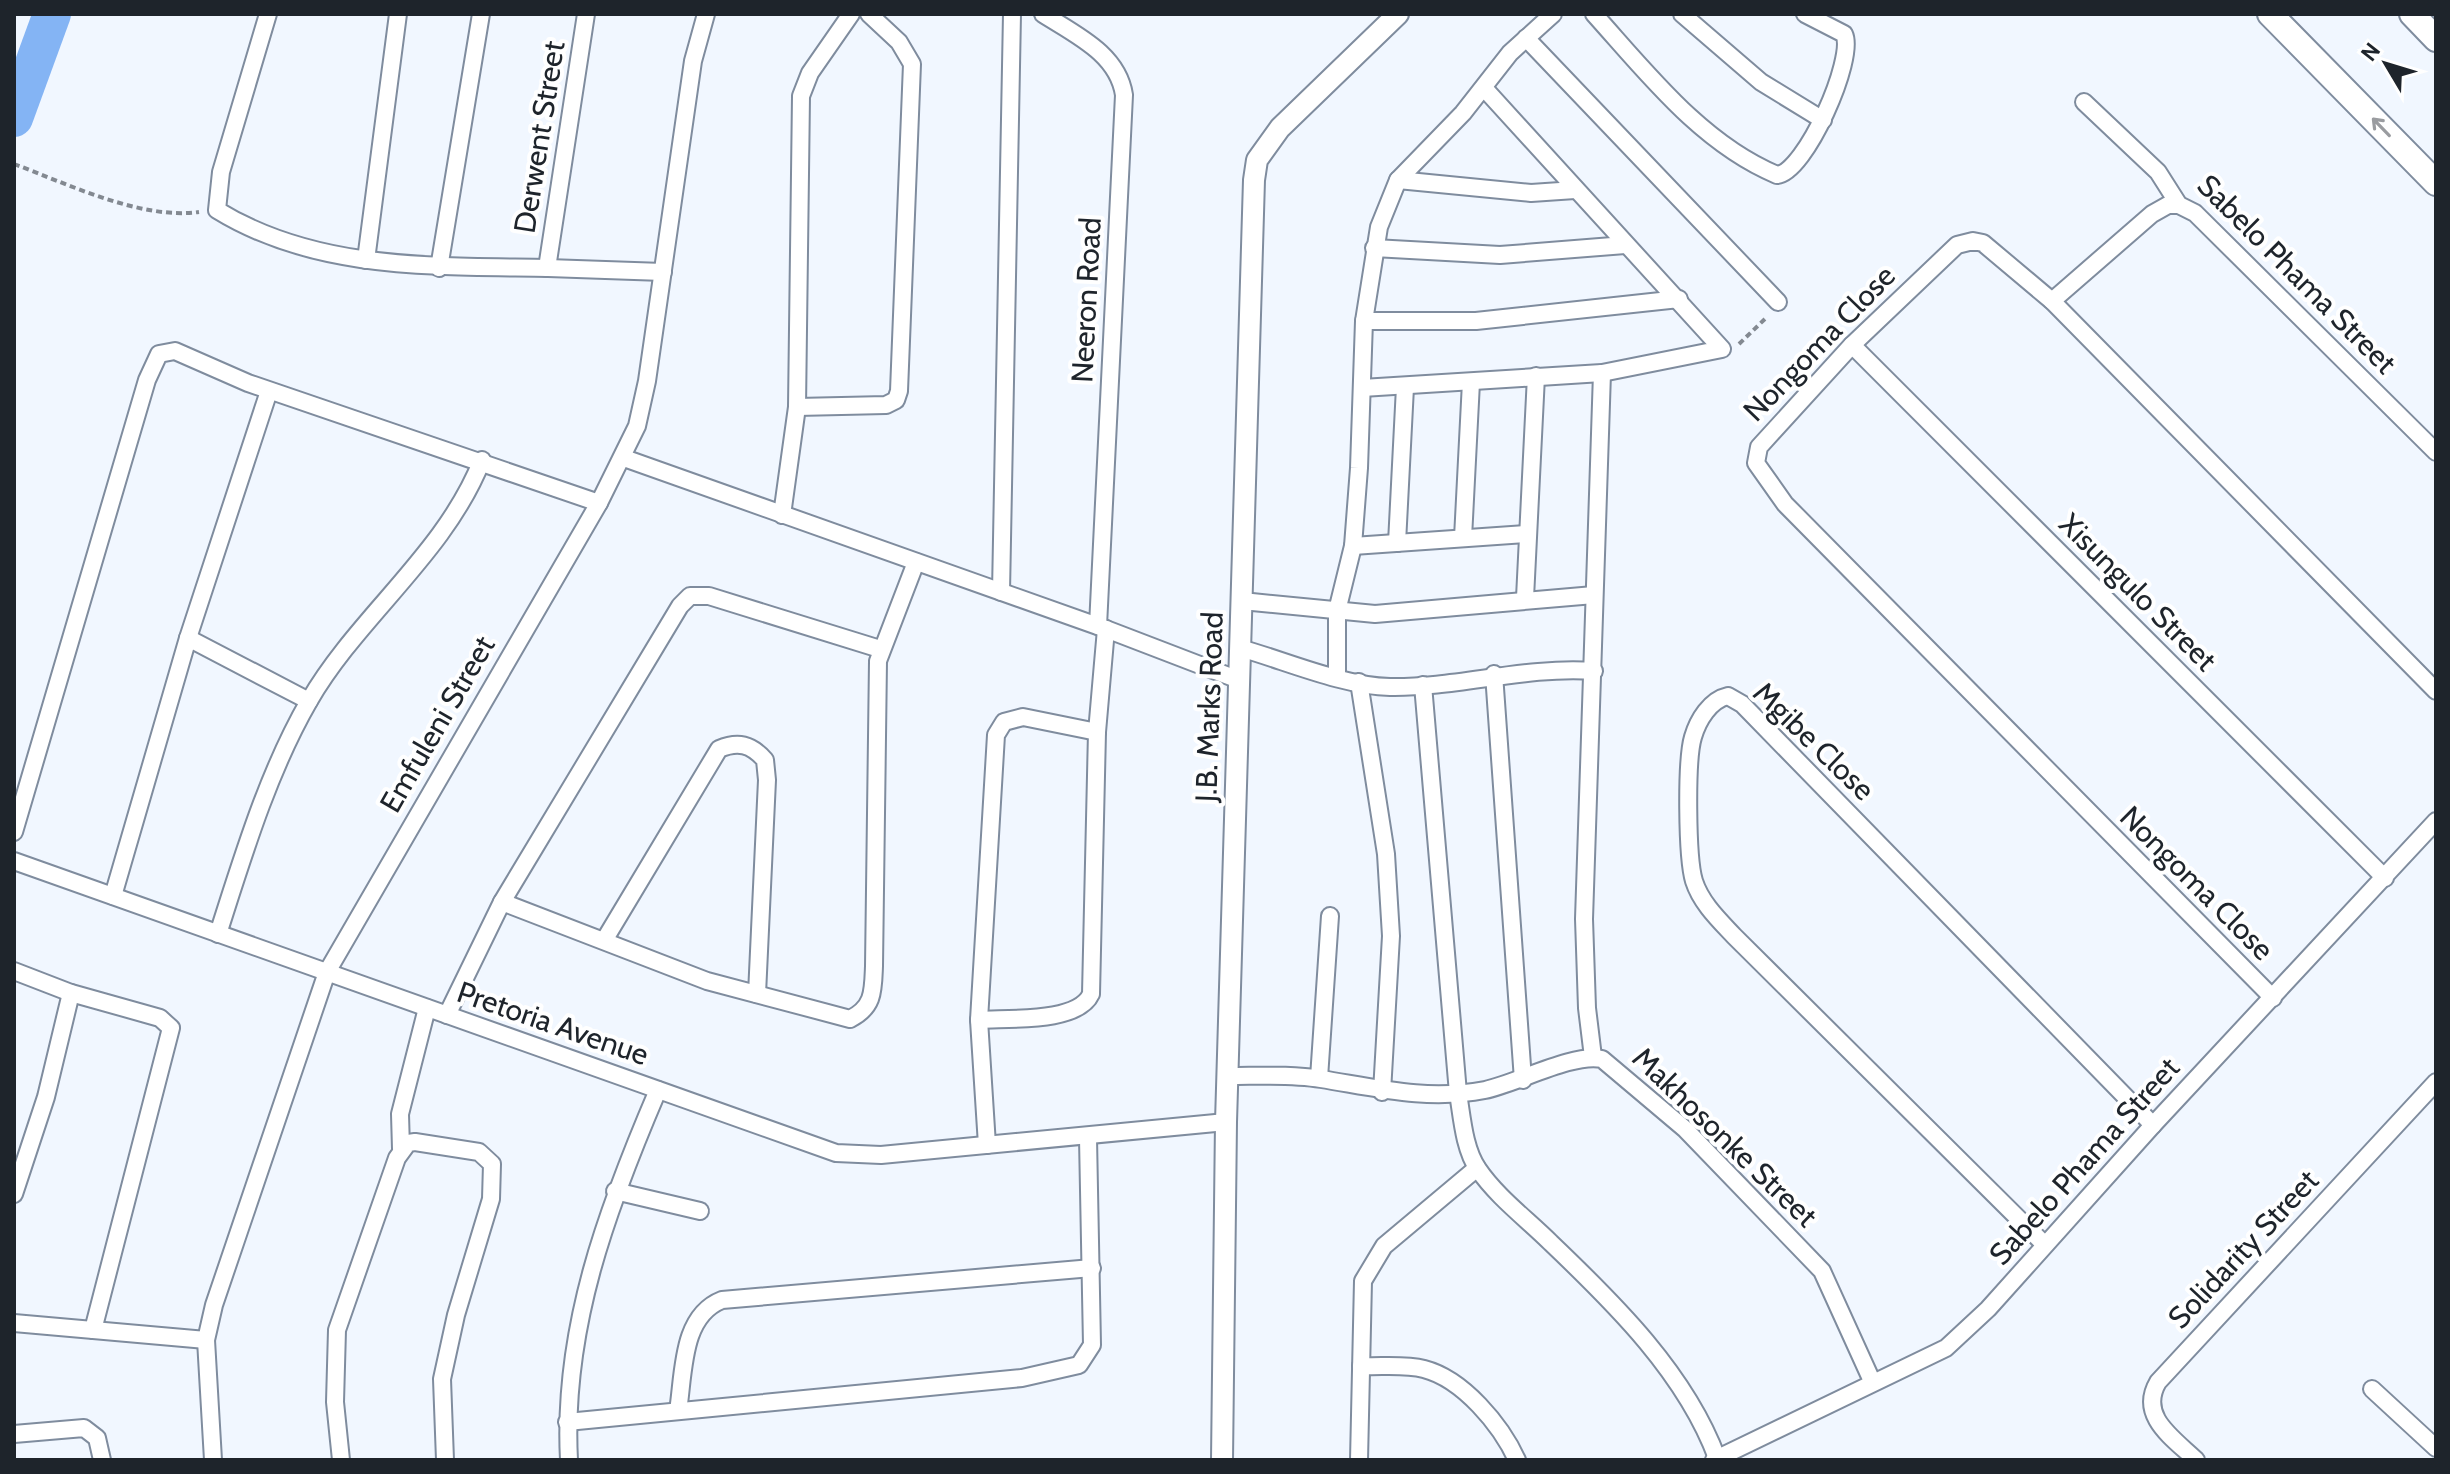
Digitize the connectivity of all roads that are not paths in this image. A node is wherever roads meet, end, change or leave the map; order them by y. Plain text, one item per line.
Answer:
1 (268, 14) edge
2 (398, 14) edge
3 (481, 14) edge
4 (586, 14) edge
5 (706, 14) edge
6 (851, 14) edge
7 (869, 14) edge
8 (1012, 14) edge
9 (1043, 14) edge
10 (1398, 14) edge
11 (1594, 14) edge
12 (1682, 14) edge
13 (1805, 14) edge
14 (2270, 14) edge
15 (2412, 14) edge
16 (1549, 15) edge
17 (1526, 38) junction
18 (2436, 39) edge
19 (1484, 88) junction
20 (2084, 102) dead end
21 (1823, 120) junction
22 (1398, 180) junction
23 (2436, 183) edge
24 (1575, 190) junction
25 (2179, 205) junction
26 (1625, 245) junction
27 (1374, 248) junction
28 (366, 260) junction
29 (439, 268) junction
30 (547, 268) junction
31 (663, 272) junction
32 (1679, 299) junction
33 (2052, 301) junction
34 (1778, 302) road end
35 (1364, 321) junction
36 (1852, 345) junction
37 (1602, 373) junction
38 (1536, 376) junction
39 (1471, 382) junction
40 (1405, 387) junction
41 (1362, 388) junction
42 (269, 391) junction
43 (797, 407) junction
44 (2436, 452) edge
45 (624, 458) junction
46 (482, 460) junction
47 (599, 503) junction
48 (782, 515) junction
49 (1526, 534) junction
50 (1463, 538) junction
51 (1397, 543) junction
52 (1353, 546) junction
53 (916, 562) junction
54 (1001, 592) junction
55 (1594, 595) junction
56 (1525, 598) junction
57 (1242, 601) junction
58 (1337, 611) junction
59 (1102, 627) junction
60 (188, 638) junction
61 (1240, 648) junction
62 (880, 649) junction
63 (1594, 671) junction
64 (1494, 674) junction
65 (1337, 676) junction
66 (1239, 680) junction
67 (1359, 682) junction
68 (1423, 685) junction
69 (2436, 691) edge
70 (309, 701) junction
71 (1097, 732) junction
72 (2436, 821) edge
73 (14, 832) edge
74 (14, 861) edge
75 (2385, 878) junction
76 (113, 896) junction
77 (502, 902) junction
78 (1330, 916) dead end
79 (218, 934) junction
80 (605, 939) junction
81 (14, 971) edge
82 (327, 972) junction
83 (71, 993) junction
84 (757, 994) junction
85 (2273, 998) junction
86 (427, 1008) junction
87 (447, 1015) junction
88 (979, 1020) junction
89 (1593, 1057) junction
90 (1229, 1076) junction
91 (1319, 1078) junction
92 (1523, 1080) junction
93 (2436, 1082) edge
94 (658, 1090) junction
95 (1382, 1092) junction
96 (1458, 1093) junction
97 (1226, 1122) junction
98 (2153, 1125) junction
99 (1088, 1138) junction
100 (987, 1145) junction
101 (401, 1149) junction
102 (1477, 1168) junction
103 (615, 1191) junction
104 (14, 1194) edge
105 (700, 1211) dead end
106 (2044, 1244) junction
107 (1092, 1268) junction
108 (14, 1323) edge
109 (93, 1330) junction
110 (206, 1340) junction
111 (1361, 1366) junction
112 (1872, 1381) junction
113 (2372, 1389) dead end
114 (678, 1411) junction
115 (567, 1422) junction
116 (14, 1434) edge
117 (2436, 1448) edge
118 (1716, 1459) edge
119 (102, 1460) edge
120 (213, 1460) edge
121 (341, 1460) edge
122 (445, 1460) edge
123 (569, 1460) edge
124 (1222, 1460) edge
125 (1359, 1460) edge
126 (1517, 1460) edge
127 (2196, 1460) edge

1 - 28 street
2 - 28 street
3 - 29 street
4 - 30 street, Derwent Street
5 - 31 street, Emfuleni Street
6 - 43 street
7 - 43 street
8 - 54 street
9 - 59 street, Neeron Road
10 - 57 street, J.B. Marks Road
11 - 21 street
12 - 21 street
13 - 21 street
23 -> 14 main road
15 - 18 main road
16 - 17 street
17 - 19 street
17 - 34 street
19 - 22 street
19 - 24 street
20 - 25 street, Sabelo Phama Street
22 - 24 street
22 - 27 street
24 - 26 street
25 - 33 street
25 - 44 street, Sabelo Phama Street
26 - 27 street
26 - 32 street
27 - 35 street
28 - 29 street
29 - 30 street
30 - 31 street
31 - 45 street, Emfuleni Street
32 - 35 street
32 - 37 street
33 - 36 street, Nongoma Close
33 - 69 street, Nongoma Close
35 - 41 street
36 - 75 street, Xisungulo Street
36 - 85 street, Nongoma Close
37 - 38 street
37 - 55 street
38 - 39 street
38 - 49 street
39 - 40 street
39 - 50 street
40 - 41 street
40 - 51 street
41 - 52 street
42 - 46 street
42 - 60 street
42 - 73 street
43 - 48 street
45 - 47 street, Emfuleni Street
45 - 48 street
46 - 47 street
46 - 70 street
47 - 82 street, Emfuleni Street
48 - 53 street
49 - 50 street
49 - 56 street
50 - 51 street
51 - 52 street
52 - 58 street
53 - 54 street
53 - 62 street
54 - 59 street
55 - 56 street
55 - 63 street
56 - 58 street
57 - 58 street
57 - 61 street, J.B. Marks Road
58 - 65 street
59 - 66 street
59 - 71 street, Neeron Road
60 - 70 street
60 - 76 street
61 - 65 street
61 - 66 street, J.B. Marks Road
62 - 77 street
62 - 84 street
63 - 64 street
63 - 89 street
64 - 68 street
64 - 92 street
65 - 67 street
66 - 90 street, J.B. Marks Road
67 - 68 street
67 - 95 street
68 - 96 street
70 - 79 street
71 - 88 street, Neeron Road
71 - 88 street
72 - 75 street, Sabelo Phama Street
74 - 76 street, Pretoria Avenue
75 - 85 street, Sabelo Phama Street
76 - 79 street, Pretoria Avenue
77 - 80 street
77 - 87 street
78 - 91 street
79 - 82 street, Pretoria Avenue
80 - 84 street
80 - 84 street
81 - 83 street
82 - 86 street, Pretoria Avenue
82 - 110 street, Emfuleni Street
83 - 104 street
83 - 109 street
85 - 98 street, Sabelo Phama Street
86 - 87 street, Pretoria Avenue
86 - 101 street
87 - 94 street, Pretoria Avenue
88 - 100 street
89 - 92 street, Makhosonke Street
89 - 112 street, Makhosonke Street
90 - 91 street, Makhosonke Street
90 - 97 street, J.B. Marks Road
91 - 95 street, Makhosonke Street
92 - 96 street, Makhosonke Street
93 - 127 street, Solidarity Street
94 - 100 street, Pretoria Avenue
94 - 103 street
95 - 96 street, Makhosonke Street
96 - 102 street
97 - 99 street, Pretoria Avenue
97 - 124 street, J.B. Marks Road
98 - 106 street, Sabelo Phama Street
98 - 106 street, Mgibe Close
99 - 100 street, Pretoria Avenue
99 - 107 street
101 - 121 street
101 - 122 street
102 - 111 street
102 - 118 street
103 - 105 street
103 - 115 street
106 - 112 street, Sabelo Phama Street
107 - 114 street
107 - 114 street
108 - 109 street
109 - 110 street
110 - 120 street, Emfuleni Street
111 - 125 street
111 - 126 street
112 - 118 street, Sabelo Phama Street
113 - 117 street
114 - 115 street
115 - 123 street
116 - 119 street

